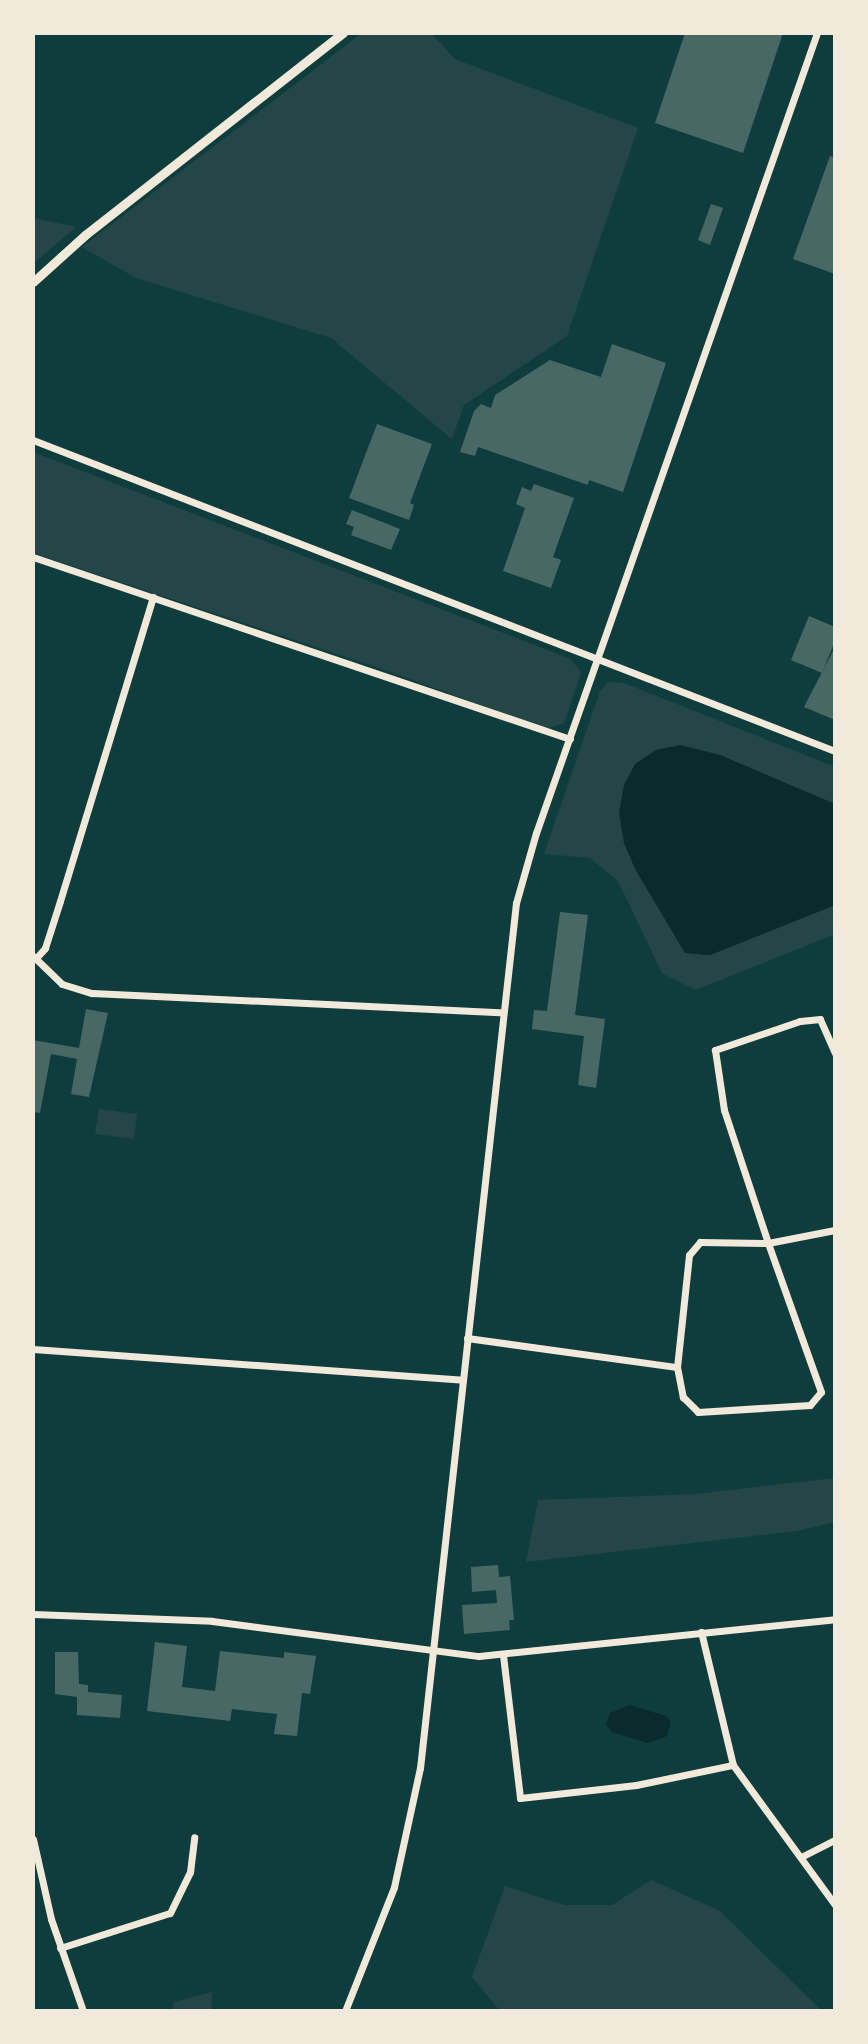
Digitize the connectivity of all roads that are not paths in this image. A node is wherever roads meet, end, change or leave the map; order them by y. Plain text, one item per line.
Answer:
1 (343, 33) edge
2 (817, 33) edge
3 (33, 282) edge
4 (33, 440) edge
5 (33, 557) edge
6 (153, 597) junction
7 (599, 659) junction
8 (570, 739) junction
9 (835, 751) edge
10 (35, 957) edge
11 (500, 1012) junction
12 (835, 1053) edge
13 (835, 1230) edge
14 (768, 1243) junction
15 (467, 1338) junction
16 (33, 1349) edge
17 (677, 1367) junction
18 (463, 1380) junction
19 (33, 1614) edge
20 (835, 1619) edge
21 (701, 1632) junction
22 (434, 1653) junction
23 (503, 1655) junction
24 (733, 1765) junction
25 (194, 1837) dead end
26 (33, 1839) edge
27 (835, 1840) edge
28 (801, 1857) junction
29 (835, 1905) edge
30 (60, 1948) junction
31 (83, 2011) edge
32 (345, 2011) edge

1 - 3 street
2 - 7 street
4 - 7 street
5 - 6 street
6 - 8 street
6 - 10 street
7 - 8 street
7 - 9 street
8 - 11 street
10 - 11 street
11 - 15 street
12 - 14 street
13 - 14 street
14 - 17 street
14 - 17 street
15 - 17 street
15 - 18 street
16 - 18 street
18 - 22 street
19 - 22 street
20 - 21 street
21 - 23 street
21 - 24 street
22 - 23 street
22 - 32 street
23 - 24 street
24 - 28 street
25 - 30 street
26 - 30 street
27 - 28 street
28 - 29 street
30 - 31 street

